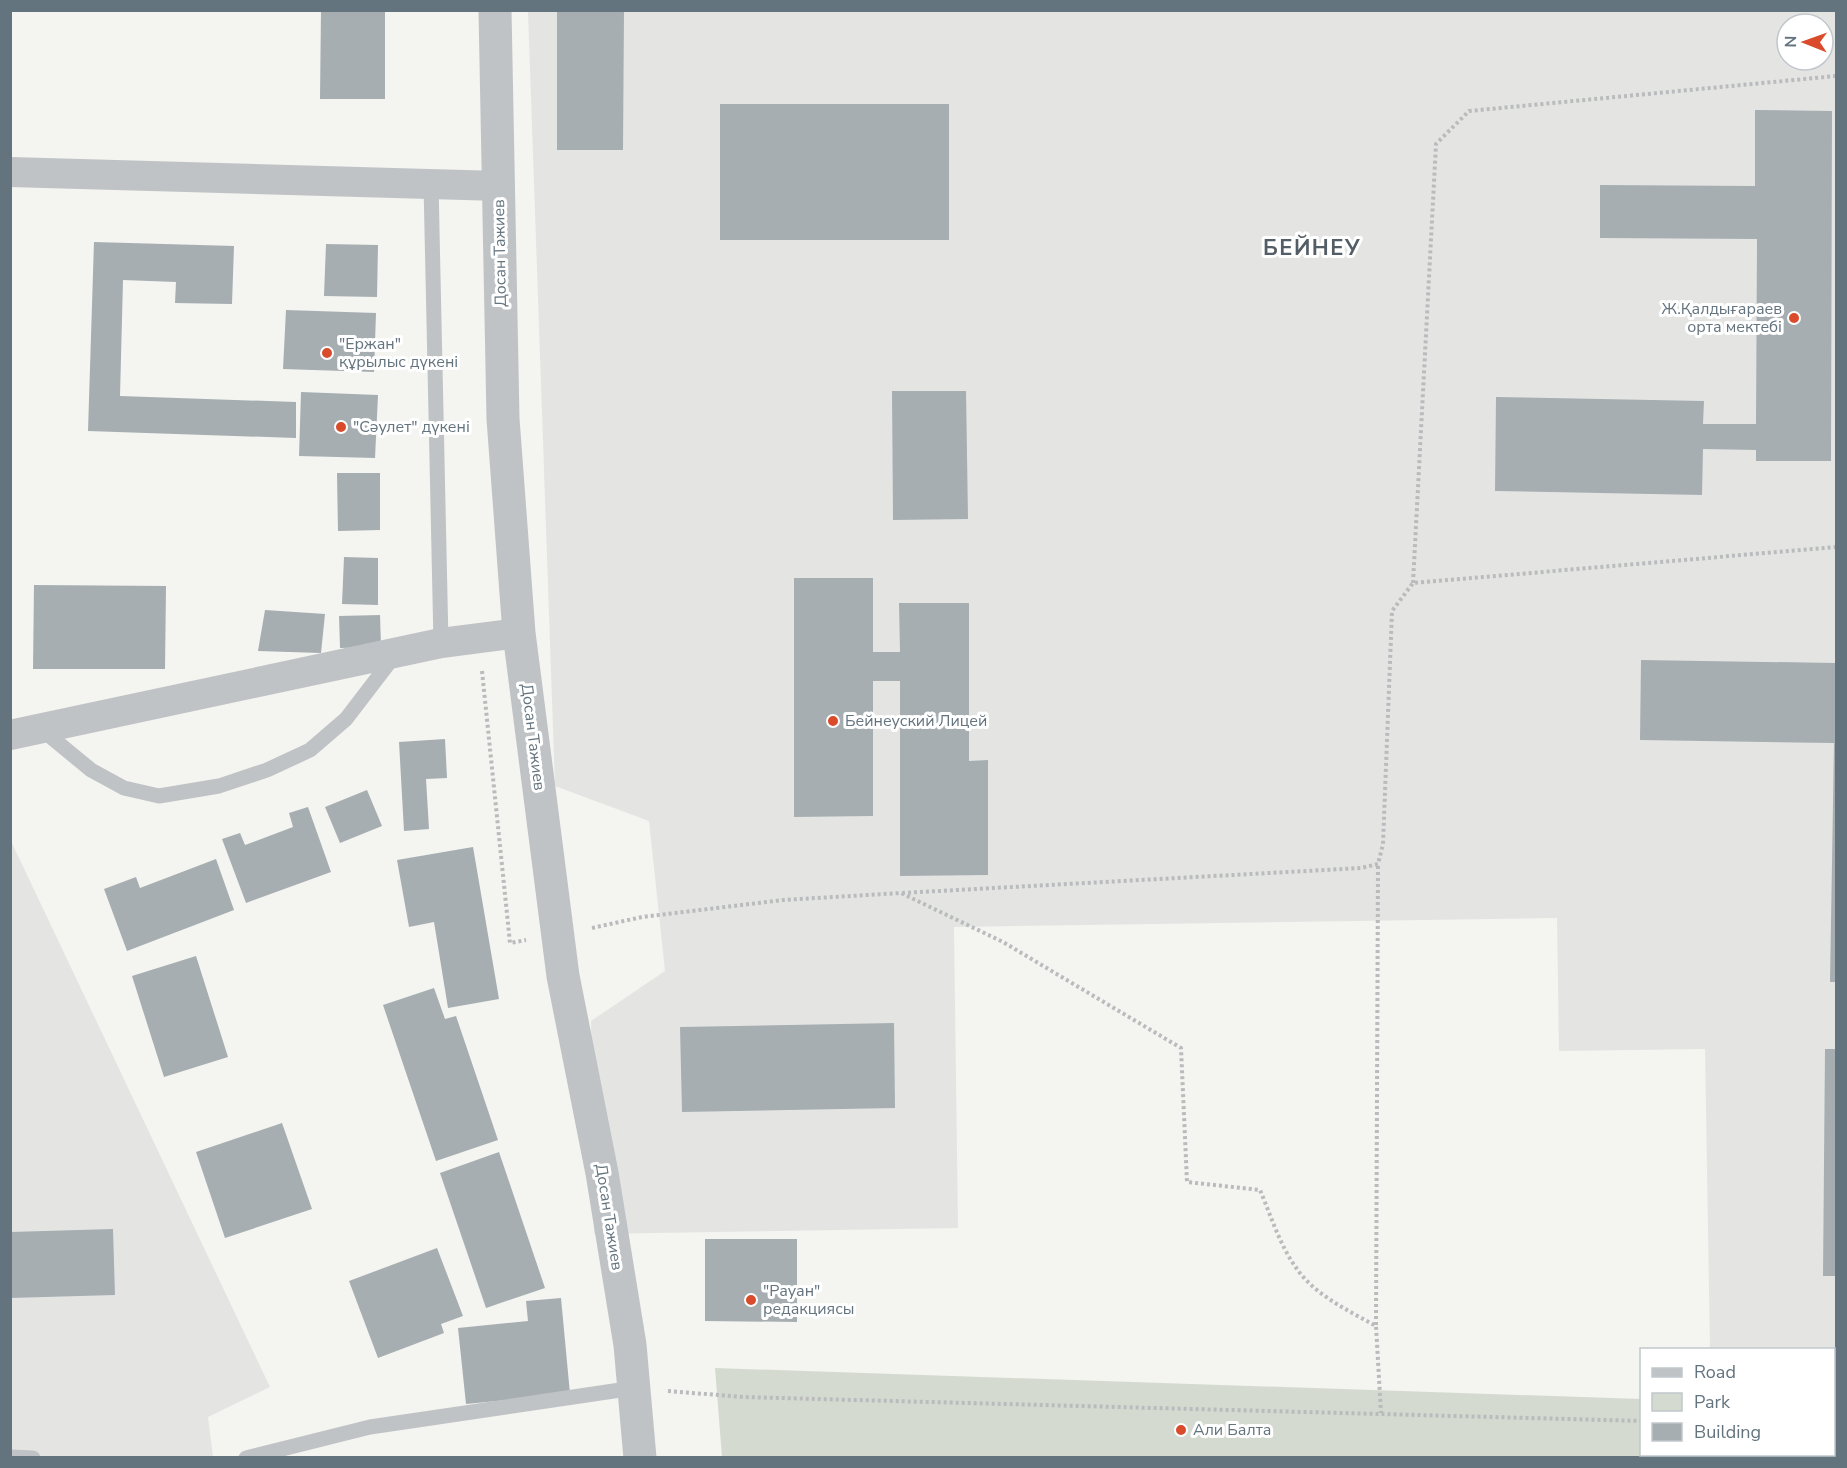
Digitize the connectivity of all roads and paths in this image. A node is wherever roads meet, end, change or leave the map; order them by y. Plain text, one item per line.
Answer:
1 (495, 10) edge
2 (1836, 76) edge
3 (10, 172) edge
4 (431, 184) junction
5 (499, 186) junction
6 (1836, 547) edge
7 (1413, 583) junction
8 (519, 633) junction
9 (477, 638) junction
10 (441, 643) junction
11 (397, 652) junction
12 (40, 728) junction
13 (10, 735) edge
14 (1378, 864) junction
15 (901, 893) junction
16 (558, 935) junction
17 (1376, 1326) junction
18 (633, 1388) junction
19 (1381, 1413) junction
20 (1640, 1421) edge
21 (10, 1457) edge
22 (33, 1458) edge
23 (246, 1458) edge
24 (640, 1458) edge

1 - 5 street, Досан Тажиев
2 - 7 path
3 - 4 street
4 - 5 street
4 - 10 lane
5 - 8 street, Досан Тажиев
6 - 7 path
7 - 14 path
8 - 9 street
8 - 16 street, Досан Тажиев
9 - 10 street
9 - 16 path
10 - 11 street
11 - 12 street
11 - 12 lane
12 - 13 street
14 - 15 path
14 - 17 path
15 - 16 path
15 - 17 path
16 - 18 street, Досан Тажиев
17 - 19 path
18 - 19 path
18 - 23 lane
18 - 24 street, Досан Тажиев
19 - 20 path
21 - 22 lane

